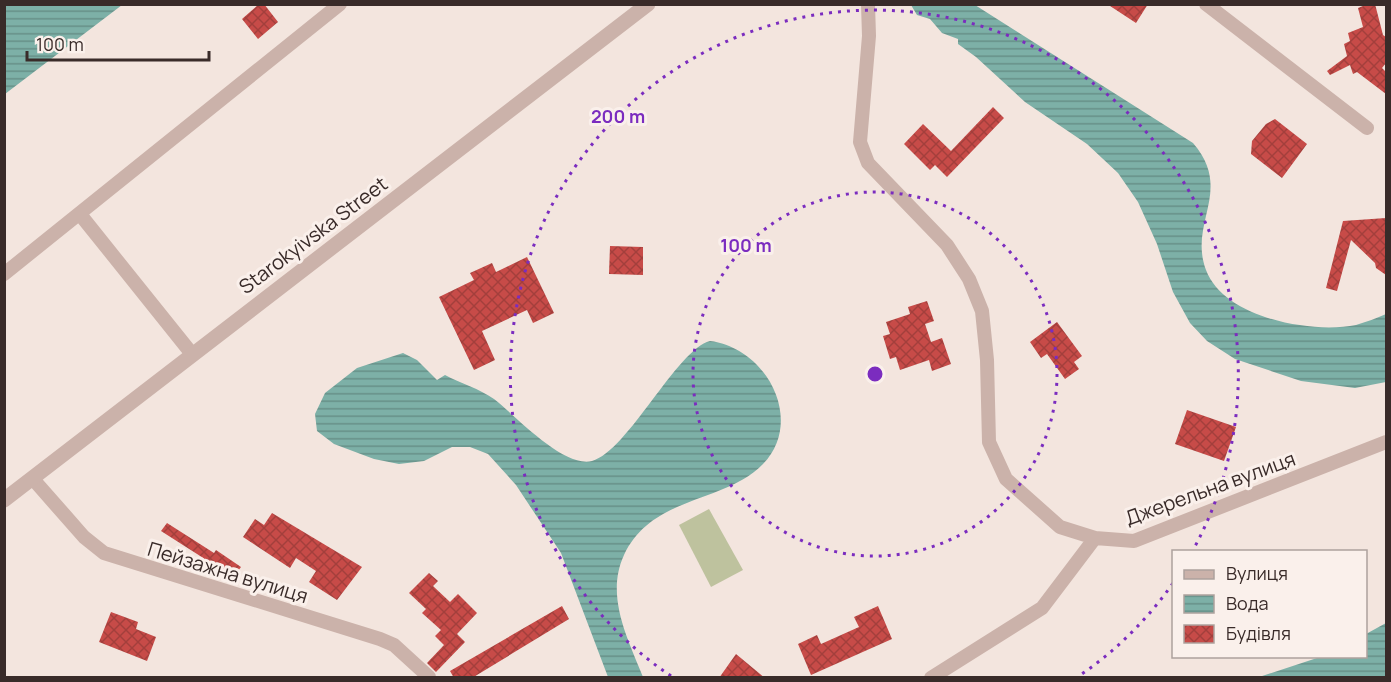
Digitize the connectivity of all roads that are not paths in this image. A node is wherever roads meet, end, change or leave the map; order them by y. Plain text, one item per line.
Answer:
1 (340, 4) edge
2 (648, 4) edge
3 (868, 4) edge
4 (1206, 4) edge
5 (1367, 128) dead end
6 (83, 218) dead end
7 (4, 274) edge
8 (192, 354) junction
9 (1386, 442) edge
10 (33, 479) junction
11 (4, 500) edge
12 (1095, 538) junction
13 (429, 677) edge
14 (931, 678) edge

1 - 7 street
2 - 8 street, Starokyivska Street
3 - 12 street, Джерельна вулиця
4 - 5 street
6 - 8 street
8 - 10 street, Starokyivska Street
9 - 12 street, Джерельна вулиця
10 - 11 street, Starokyivska Street
10 - 13 street, Пейзажна вулиця
12 - 14 street

